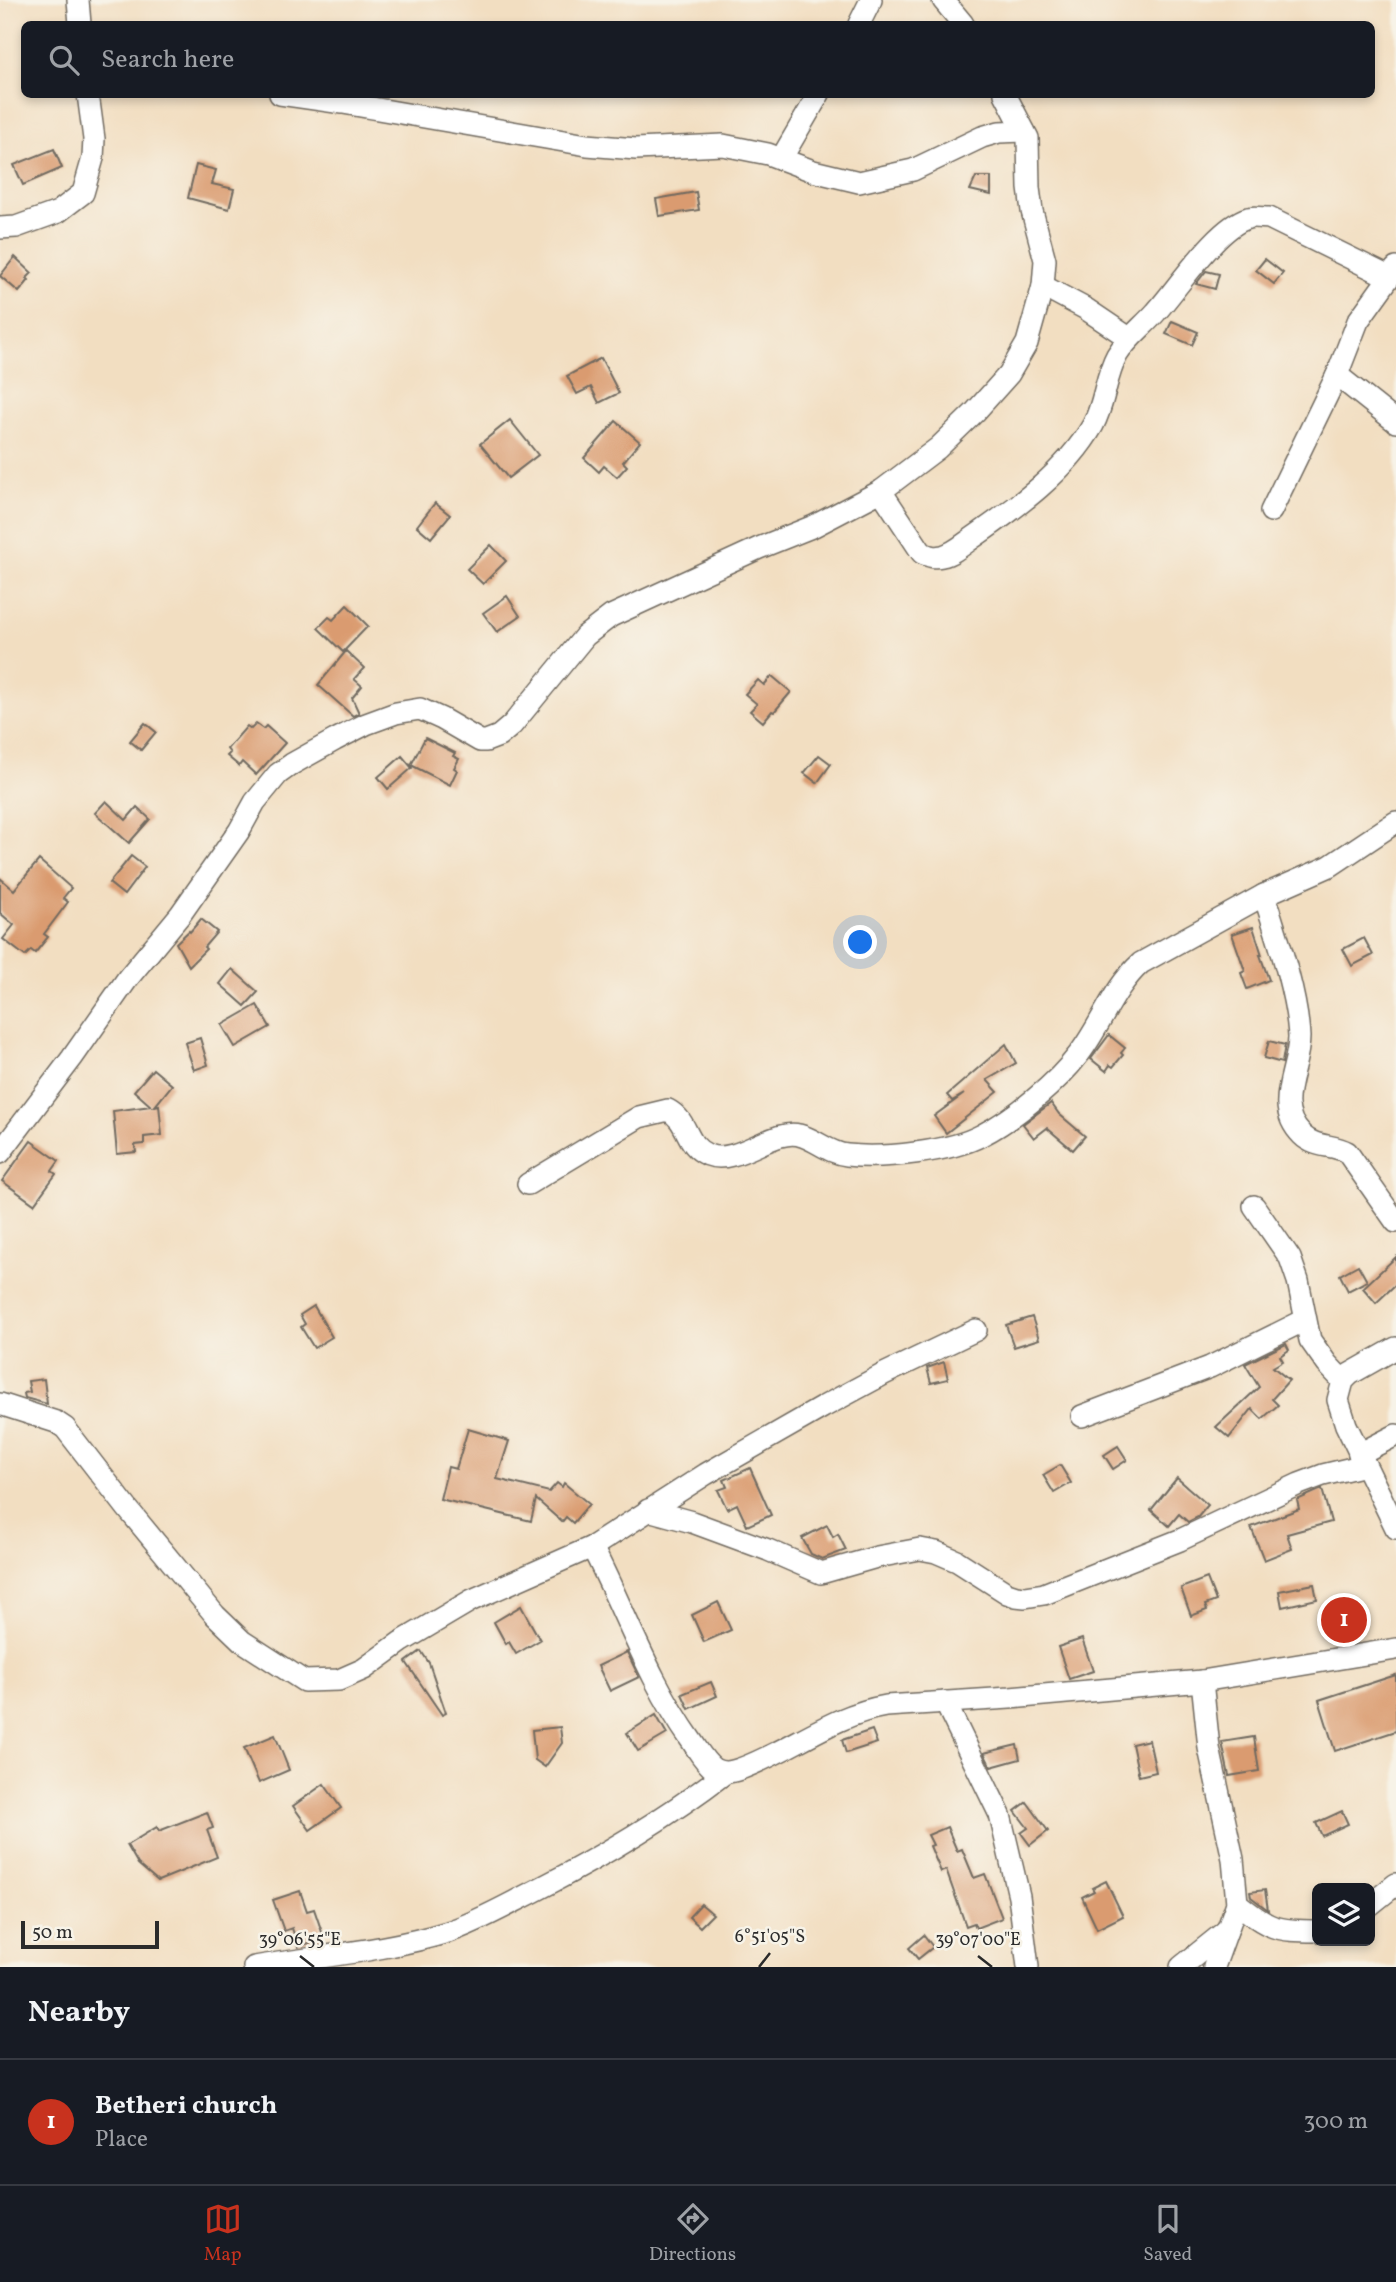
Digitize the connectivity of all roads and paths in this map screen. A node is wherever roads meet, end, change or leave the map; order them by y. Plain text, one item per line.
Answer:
1 (78, 0) edge
2 (871, 0) edge
3 (943, 0) edge
4 (80, 21) edge
5 (860, 21) edge
6 (960, 21) edge
7 (89, 98) edge
8 (308, 98) edge
9 (816, 98) edge
10 (1007, 98) edge
11 (1024, 131) junction
12 (781, 159) junction
13 (0, 228) edge
14 (1392, 272) edge
15 (1042, 286) junction
16 (1129, 338) junction
17 (1337, 375) junction
18 (1396, 422) edge
19 (881, 491) junction
20 (1270, 511) dead end
21 (1396, 822) edge
22 (1264, 895) junction
23 (0, 1153) edge
24 (528, 1184) dead end
25 (1254, 1206) dead end
26 (1396, 1222) edge
27 (1305, 1320) junction
28 (976, 1330) dead end
29 (1396, 1348) edge
30 (1343, 1381) junction
31 (0, 1404) edge
32 (1082, 1416) dead end
33 (1396, 1435) edge
34 (1362, 1459) junction
35 (648, 1510) junction
36 (1396, 1528) edge
37 (592, 1547) junction
38 (1396, 1650) edge
39 (1202, 1681) junction
40 (945, 1702) junction
41 (725, 1773) junction
42 (1396, 1884) edge
43 (1375, 1901) edge
44 (1237, 1903) junction
45 (1229, 1929) junction
46 (1312, 1931) edge
47 (300, 1963) edge
48 (254, 1967) edge
49 (1028, 1967) edge
50 (1181, 1967) edge
51 (1214, 1967) edge

1 - 4 street
2 - 5 street
3 - 6 street
7 - 13 street
8 - 12 street
9 - 12 street
10 - 11 street
11 - 12 street
11 - 15 street
14 - 16 street
14 - 17 street
15 - 16 street
15 - 19 street
16 - 19 street
17 - 18 street
17 - 20 street
19 - 23 street
21 - 22 street
22 - 24 street
22 - 26 street
25 - 27 street
27 - 30 street
27 - 32 street
28 - 35 street
29 - 30 street
30 - 34 street
31 - 37 street
33 - 34 street
34 - 35 street
34 - 36 street
35 - 37 street
37 - 41 street
38 - 39 street
39 - 40 street
39 - 44 street
40 - 41 street
40 - 49 street
41 - 47 street
42 - 43 street
44 - 45 street
44 - 46 street
45 - 50 street
45 - 51 street
47 - 48 street

